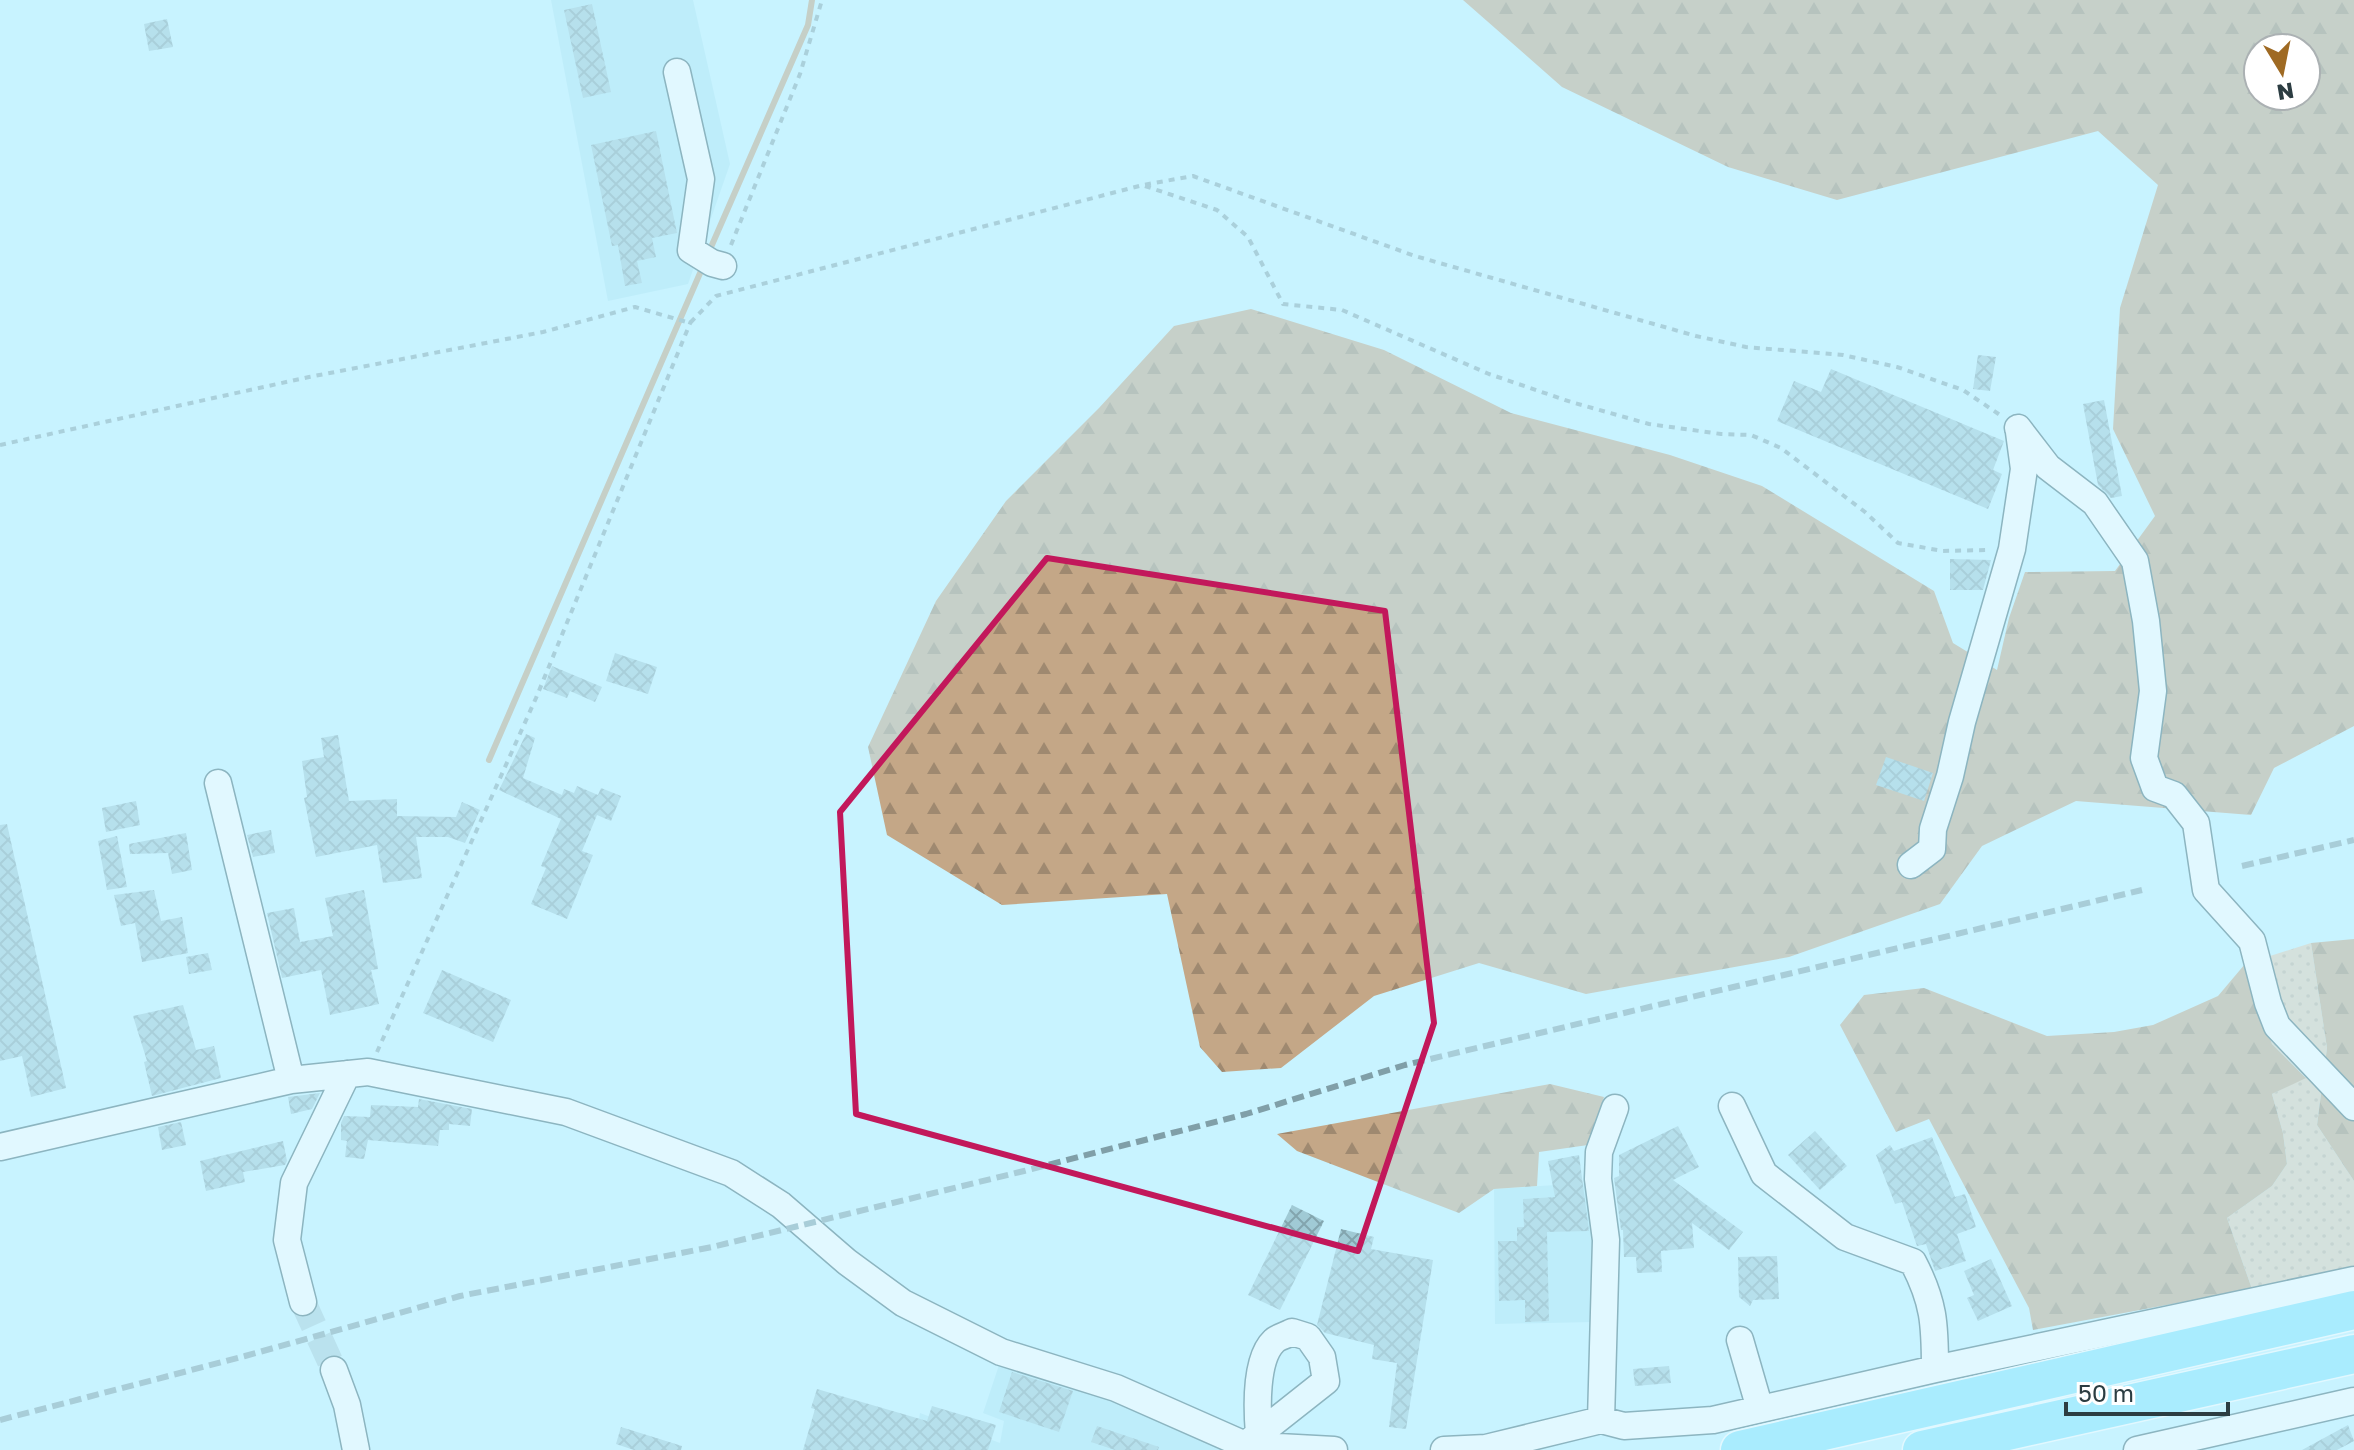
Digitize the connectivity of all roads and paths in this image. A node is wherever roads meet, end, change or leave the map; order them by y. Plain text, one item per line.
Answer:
1 (822, 0) edge
2 (677, 72) dead end
3 (1143, 185) junction
4 (711, 261) junction
5 (716, 296) junction
6 (689, 322) junction
7 (2018, 428) junction
8 (0, 445) edge
9 (2012, 549) junction
10 (218, 783) dead end
11 (1911, 865) dead end
12 (358, 1073) junction
13 (291, 1080) junction
14 (1732, 1106) dead end
15 (2354, 1107) edge
16 (1615, 1108) dead end
17 (0, 1147) edge
18 (2354, 1280) edge
19 (303, 1302) tunnel mouth
20 (2354, 1310) edge
21 (1740, 1340) dead end
22 (2354, 1354) edge
23 (1935, 1369) junction
24 (334, 1370) tunnel mouth
25 (2354, 1401) edge
26 (1760, 1409) junction
27 (1601, 1420) junction
28 (1249, 1443) edge
29 (356, 1450) edge
30 (1334, 1450) edge
31 (1444, 1450) edge
32 (1740, 1450) edge
33 (1922, 1450) edge
34 (2137, 1450) edge

1 - 4 path
2 - 4 street
3 - 5 path
3 - 7 path
3 - 9 path
4 - 5 path
5 - 6 path
6 - 8 path
6 - 12 path
7 - 9 street
7 - 15 street
9 - 11 street
10 - 13 street
12 - 13 street
12 - 19 street
12 - 28 street
13 - 17 street
14 - 23 street
16 - 27 street
18 - 23 street
20 - 32 highway
21 - 26 street
22 - 33 highway
23 - 26 street
24 - 29 street
25 - 34 street
26 - 27 street
27 - 31 street
28 - 30 street

